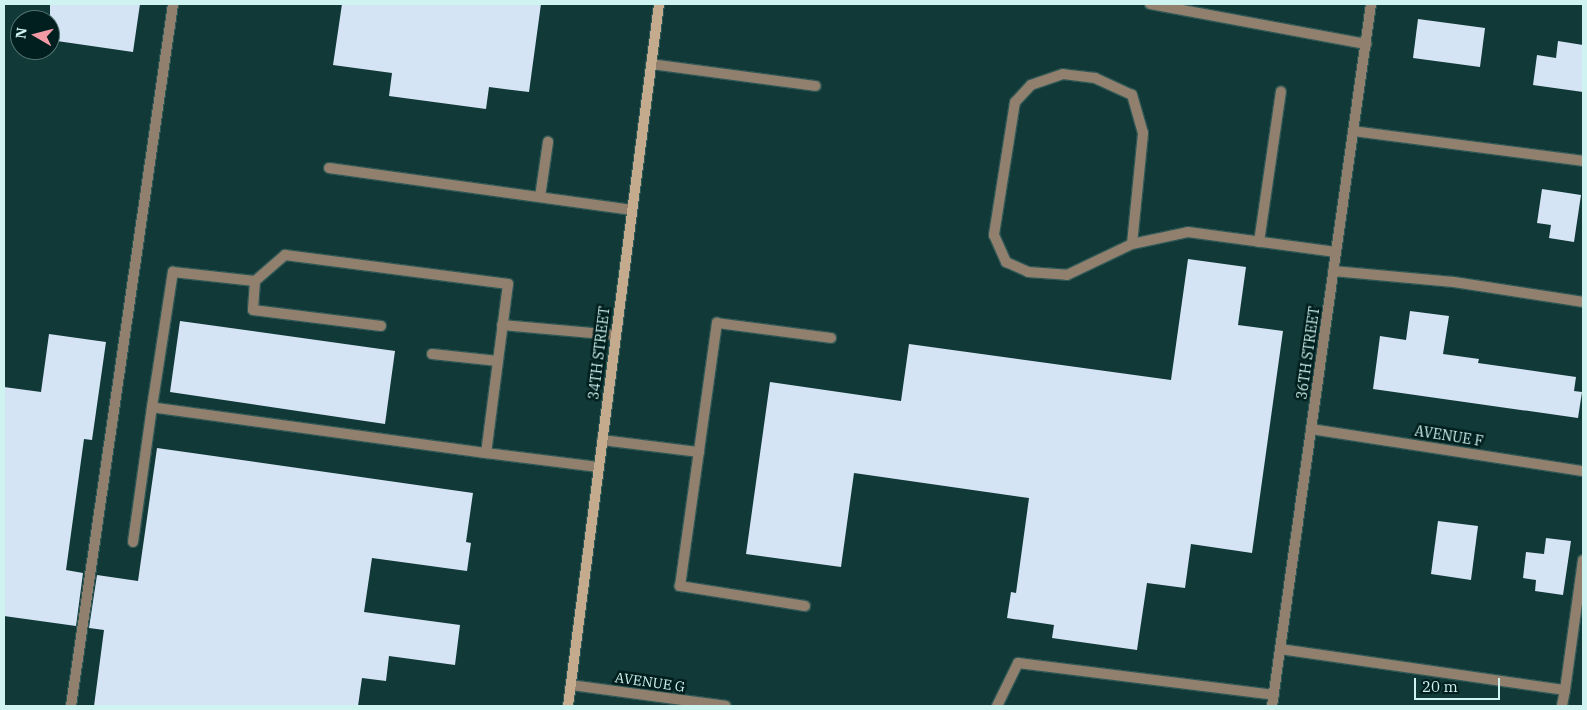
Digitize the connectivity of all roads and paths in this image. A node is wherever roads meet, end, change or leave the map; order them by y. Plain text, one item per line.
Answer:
1 (172, 4) edge
2 (659, 4) edge
3 (1150, 4) edge
4 (1371, 4) edge
5 (1366, 44) junction
6 (651, 64) junction
7 (816, 86) dead end
8 (1281, 92) dead end
9 (1354, 131) junction
10 (548, 142) dead end
11 (1583, 161) edge
12 (329, 168) dead end
13 (540, 197) junction
14 (632, 210) junction
15 (1259, 242) junction
16 (1132, 244) junction
17 (1336, 252) junction
18 (1333, 271) junction
19 (255, 281) junction
20 (1583, 302) edge
21 (502, 325) junction
22 (381, 326) dead end
23 (615, 335) junction
24 (831, 338) dead end
25 (432, 354) dead end
26 (498, 360) junction
27 (152, 407) junction
28 (1311, 429) junction
29 (602, 440) junction
30 (699, 452) junction
31 (486, 453) junction
32 (598, 467) junction
33 (1583, 471) edge
34 (133, 542) dead end
35 (1583, 560) edge
36 (805, 606) dead end
37 (1280, 648) junction
38 (571, 685) junction
39 (1565, 690) junction
40 (1274, 695) junction
41 (71, 706) edge
42 (568, 706) edge
43 (726, 706) edge
44 (996, 706) edge
45 (1272, 706) edge
46 (1562, 706) edge

1 - 41 street
2 - 6 main road, 34TH STREET
3 - 5 street
4 - 5 street, 36TH STREET
5 - 9 street, 36TH STREET
6 - 7 street
6 - 14 main road, 34TH STREET
8 - 15 street
9 - 11 street
9 - 17 street, 36TH STREET
10 - 13 street
12 - 13 street
13 - 14 street
14 - 23 main road, 34TH STREET
15 - 16 street
15 - 17 street
16 - 16 street
17 - 18 street, 36TH STREET
18 - 20 street
18 - 28 street, 36TH STREET
19 - 21 street
19 - 22 street
19 - 27 street
21 - 23 street
21 - 26 street
23 - 29 main road, 34TH STREET
24 - 30 street
25 - 26 street
26 - 31 street
27 - 31 street
27 - 34 street
28 - 33 street, AVENUE F
28 - 37 street, 36TH STREET
29 - 30 street
29 - 32 main road, 34TH STREET
30 - 36 street
31 - 32 street
32 - 38 main road, 34TH STREET
35 - 39 street
37 - 39 street
37 - 40 street, 36TH STREET
38 - 42 main road, 34TH STREET
38 - 43 street, AVENUE G
39 - 46 street
40 - 44 street
40 - 45 street, 36TH STREET

